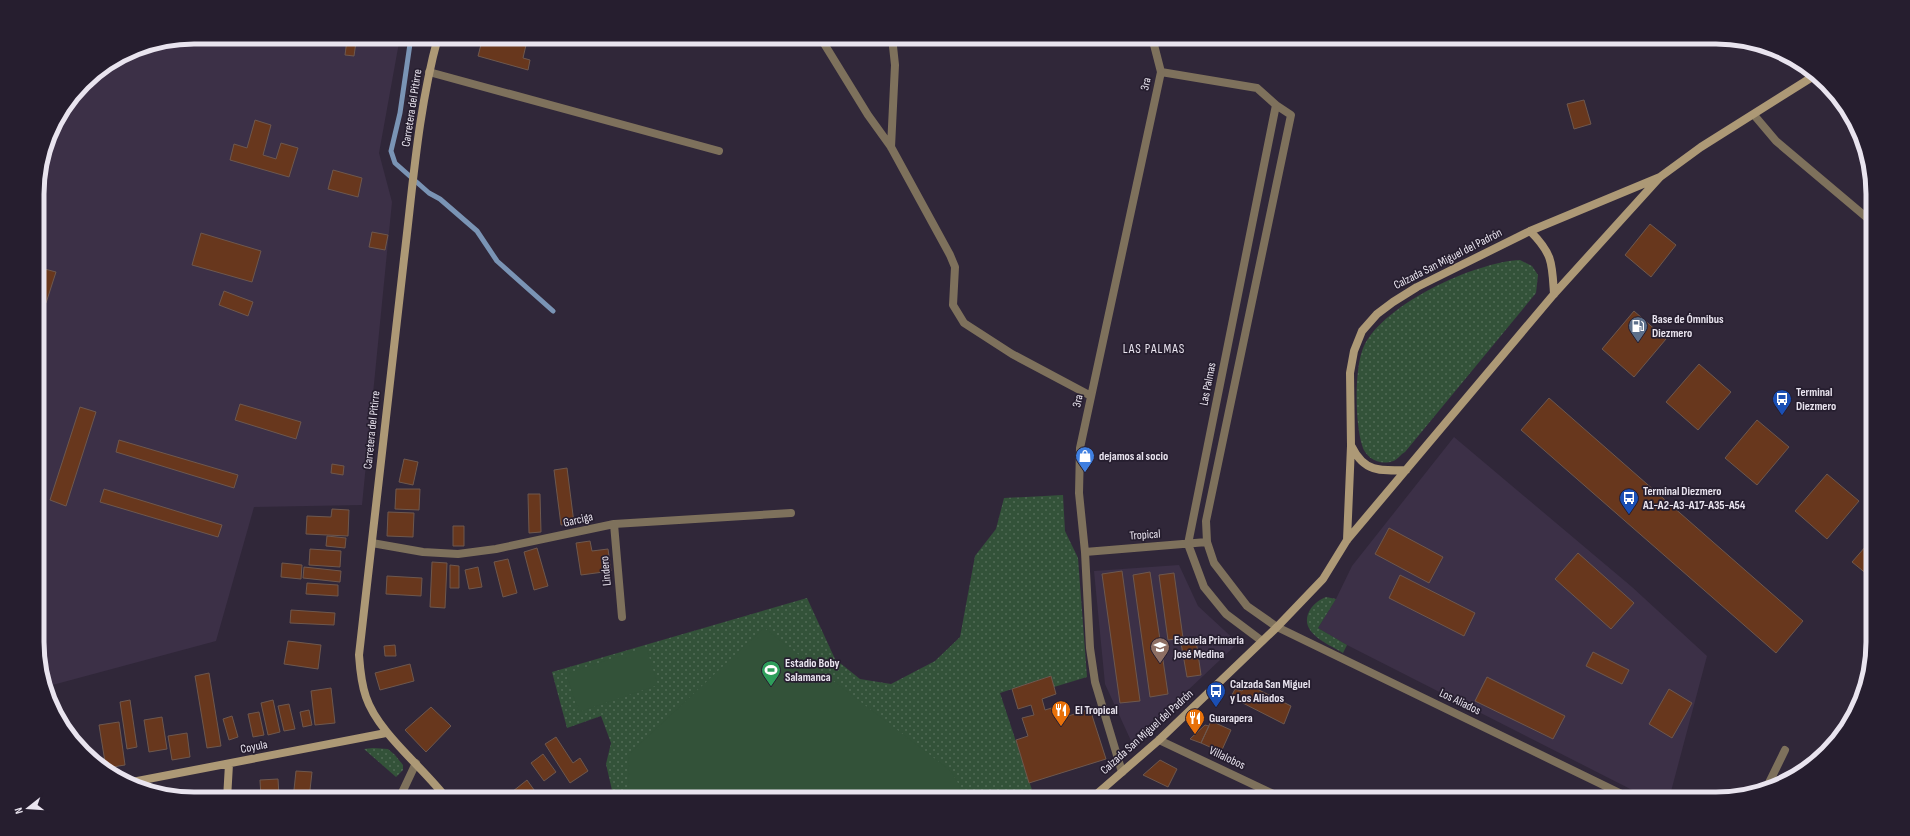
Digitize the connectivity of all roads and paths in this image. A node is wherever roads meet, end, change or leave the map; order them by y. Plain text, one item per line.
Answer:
1 (436, 44) edge
2 (824, 44) edge
3 (893, 44) edge
4 (1154, 44) edge
5 (429, 72) junction
6 (1161, 72) junction
7 (1811, 78) edge
8 (1276, 105) junction
9 (1754, 115) junction
10 (891, 147) junction
11 (719, 151) dead end
12 (1660, 177) junction
13 (1866, 217) edge
14 (1530, 231) junction
15 (1554, 294) junction
16 (1091, 396) junction
17 (1351, 446) junction
18 (1406, 470) junction
19 (791, 513) dead end
20 (614, 524) junction
21 (1347, 540) junction
22 (1207, 542) junction
23 (372, 543) junction
24 (1188, 544) junction
25 (1085, 552) junction
26 (622, 617) dead end
27 (1277, 627) junction
28 (1262, 641) junction
29 (386, 733) junction
30 (1159, 740) junction
31 (1784, 750) dead end
32 (416, 763) junction
33 (229, 764) junction
34 (1122, 772) junction
35 (137, 781) edge
36 (1769, 783) edge
37 (1614, 790) joint
38 (227, 792) edge
39 (402, 792) edge
40 (441, 792) edge
41 (1099, 792) edge
42 (1269, 792) edge
43 (1618, 792) edge

1 - 5 main road, Carretera del Pitirre
2 - 10 street
3 - 10 street
4 - 6 street, 3ra
5 - 11 street
5 - 23 main road, Carretera del Pitirre
6 - 8 street
6 - 16 street, 3ra
7 - 9 main road, Calzada San Miguel del Padrón
8 - 22 street
8 - 24 street, Las Palmas
9 - 12 main road, Calzada San Miguel del Padrón
9 - 13 street
10 - 16 street
12 - 14 main road, Calzada San Miguel del Padrón
12 - 15 main road, Calzada San Miguel del Padrón
14 - 15 main road
14 - 17 main road, Calzada San Miguel del Padrón
15 - 18 main road, Calzada San Miguel del Padrón
16 - 25 street, 3ra
17 - 18 main road
17 - 21 main road, Calzada San Miguel del Padrón
18 - 21 main road, Calzada San Miguel del Padrón
19 - 20 street, Garciga
20 - 23 street, Garciga
20 - 26 street, Lindero
21 - 27 main road, Calzada San Miguel del Padrón
22 - 24 street, Tropical
22 - 27 street
23 - 29 main road, Carretera del Pitirre
24 - 25 street, Tropical
24 - 28 street
25 - 34 street, 3ra
27 - 28 main road, Calzada San Miguel del Padrón
27 - 37 street, Los Aliados
28 - 30 main road, Calzada San Miguel del Padrón
29 - 32 main road, Carretera del Pitirre
29 - 33 main road, Coyula
30 - 34 main road, Calzada San Miguel del Padrón
30 - 42 street, Villalobos
31 - 36 street
32 - 39 street
32 - 40 main road, Carretera del Pitirre
33 - 35 main road, Coyula
33 - 38 main road
34 - 41 main road, Calzada San Miguel del Padrón
37 - 43 street, Los Aliados

